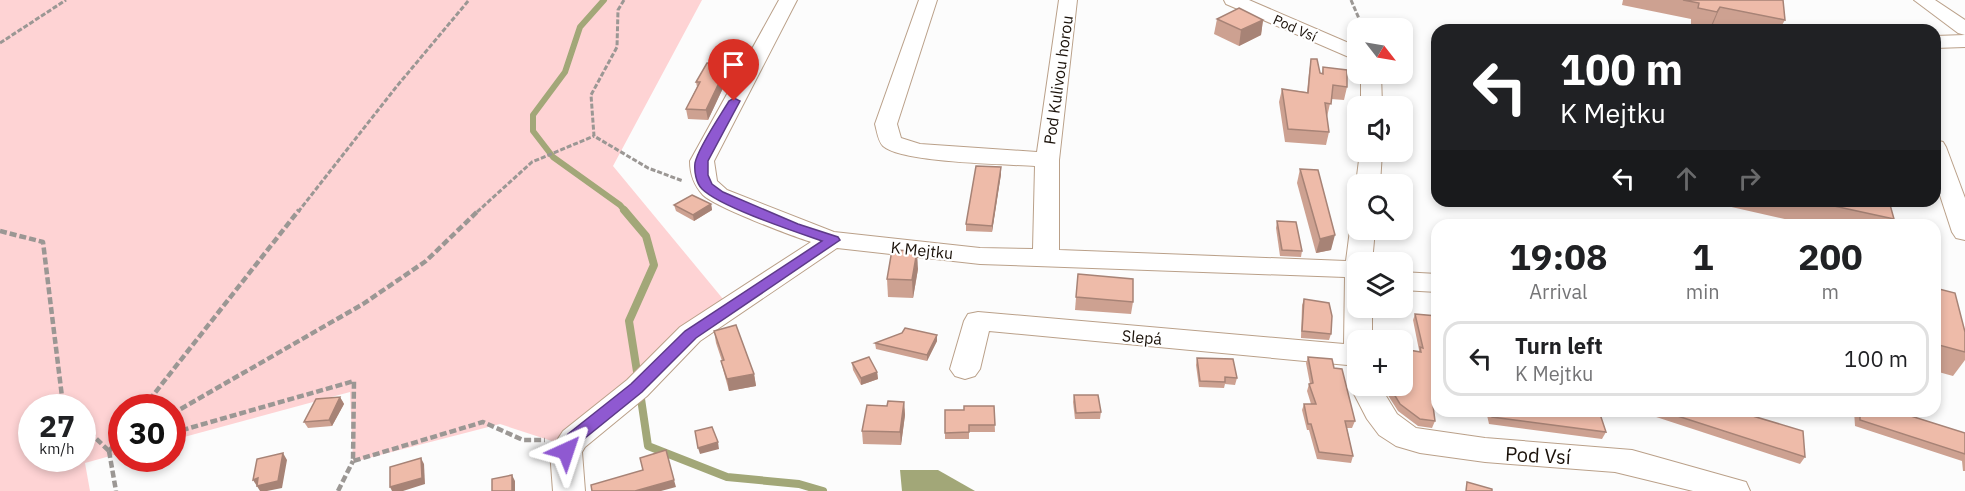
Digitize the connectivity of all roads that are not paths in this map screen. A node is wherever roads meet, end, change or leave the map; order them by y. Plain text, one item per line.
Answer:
1 (788, 0) edge
2 (928, 0) edge
3 (1068, 0) edge
4 (1233, 0) edge
5 (1923, 0) edge
6 (1965, 29) edge
7 (1270, 35) dead end
8 (1965, 41) edge
9 (1941, 42) edge
10 (1347, 50) edge
11 (1347, 60) edge
12 (1047, 160) junction
13 (1941, 164) edge
14 (1965, 232) edge
15 (833, 240) junction
16 (1046, 257) junction
17 (1347, 269) edge
18 (1413, 282) edge
19 (1431, 283) edge
20 (1347, 355) edge
21 (965, 369) dead end
22 (1371, 396) edge
23 (569, 491) edge
24 (1734, 491) edge

1 - 15 street, K Mejtku
2 - 12 street, Pod Kulivou horou
3 - 12 street, Pod Kulivou horou
4 - 10 street, Pod Vsí
5 - 6 street
7 - 11 street, Pod Vsí
8 - 9 street
12 - 16 street, Pod Kulivou horou
13 - 14 street
15 - 16 street, K Mejtku
15 - 23 street
16 - 17 street, K Mejtku
18 - 19 street
20 - 21 street, Slepá
22 - 24 street, Pod Vsí

